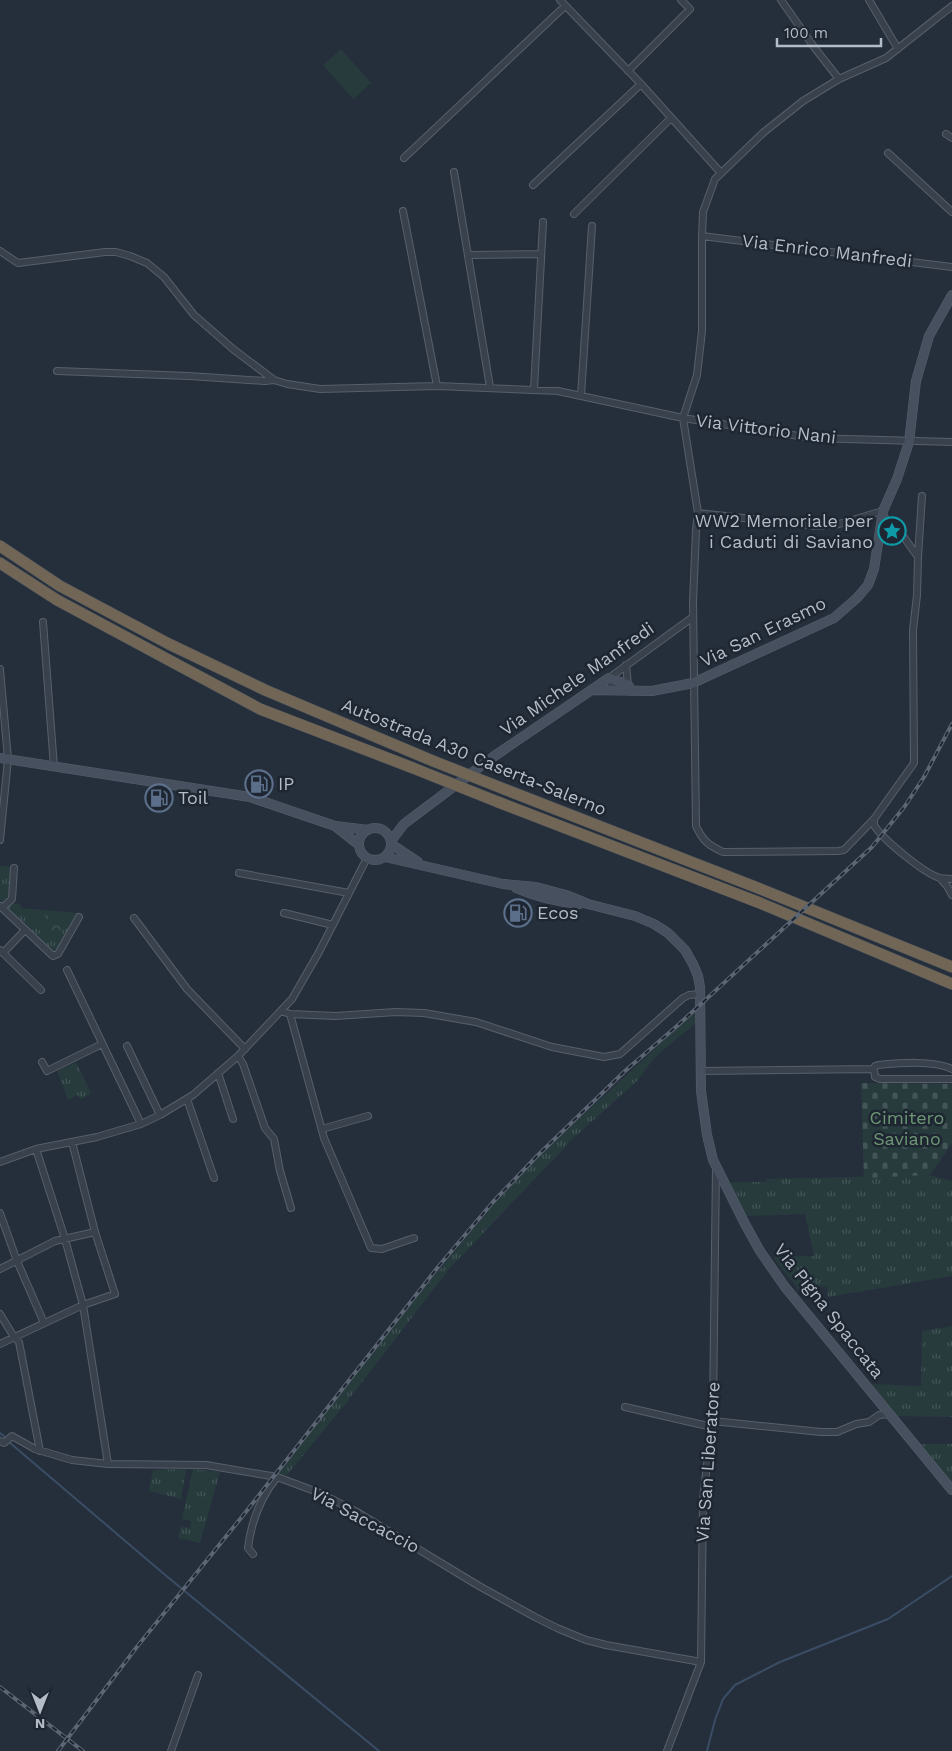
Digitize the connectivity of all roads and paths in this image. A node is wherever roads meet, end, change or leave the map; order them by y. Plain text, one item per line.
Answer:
1 (560, 0) edge
2 (681, 0) edge
3 (781, 0) edge
4 (870, 0) edge
5 (565, 6) junction
6 (952, 6) edge
7 (898, 49) junction
8 (628, 71) junction
9 (839, 79) junction
10 (641, 84) junction
11 (671, 118) junction
12 (888, 153) dead end
13 (404, 158) dead end
14 (454, 172) dead end
15 (721, 173) junction
16 (533, 185) dead end
17 (403, 212) dead end
18 (952, 212) edge
19 (574, 214) dead end
20 (543, 222) dead end
21 (592, 226) dead end
22 (702, 236) junction
23 (0, 251) edge
24 (541, 254) junction
25 (468, 255) junction
26 (952, 267) edge
27 (952, 295) edge
28 (57, 371) dead end
29 (274, 380) junction
30 (436, 386) junction
31 (490, 387) junction
32 (534, 389) junction
33 (581, 396) junction
34 (683, 418) junction
35 (909, 442) junction
36 (952, 442) edge
37 (922, 496) dead end
38 (698, 513) junction
39 (883, 513) junction
40 (0, 546) edge
41 (918, 557) junction
42 (0, 563) edge
43 (693, 617) junction
44 (43, 622) dead end
45 (626, 666) junction
46 (0, 669) edge
47 (609, 678) junction
48 (694, 683) junction
49 (630, 688) junction
50 (593, 690) junction
51 (616, 690) junction
52 (4, 759) edge
53 (54, 766) junction
54 (874, 819) junction
55 (404, 824) junction
56 (335, 826) junction
57 (368, 830) junction
58 (382, 830) junction
59 (0, 840) edge
60 (391, 842) junction
61 (359, 844) junction
62 (385, 857) junction
63 (367, 858) junction
64 (425, 866) junction
65 (14, 868) dead end
66 (239, 873) dead end
67 (940, 878) junction
68 (952, 879) edge
69 (348, 893) junction
70 (952, 895) edge
71 (1, 907) edge
72 (284, 913) dead end
73 (79, 917) dead end
74 (134, 918) dead end
75 (333, 925) junction
76 (25, 930) junction
77 (1, 952) edge
78 (952, 967) edge
79 (67, 970) dead end
80 (952, 984) edge
81 (41, 990) dead end
82 (700, 990) junction
83 (281, 1011) junction
84 (290, 1014) junction
85 (102, 1044) junction
86 (127, 1046) dead end
87 (245, 1049) junction
88 (238, 1056) junction
89 (42, 1062) dead end
90 (874, 1069) junction
91 (952, 1069) edge
92 (700, 1071) junction
93 (218, 1073) junction
94 (952, 1079) edge
95 (187, 1099) junction
96 (160, 1115) junction
97 (368, 1116) dead end
98 (233, 1119) dead end
99 (141, 1124) junction
100 (322, 1129) junction
101 (72, 1142) junction
102 (36, 1149) junction
103 (0, 1162) edge
104 (716, 1167) junction
105 (214, 1178) dead end
106 (291, 1208) dead end
107 (0, 1213) edge
108 (95, 1232) junction
109 (65, 1238) junction
110 (414, 1238) dead end
111 (18, 1261) junction
112 (0, 1269) edge
113 (83, 1305) junction
114 (0, 1314) edge
115 (44, 1323) junction
116 (14, 1337) junction
117 (0, 1344) edge
118 (625, 1407) dead end
119 (890, 1414) junction
120 (712, 1424) junction
121 (2, 1442) edge
122 (40, 1451) junction
123 (108, 1464) junction
124 (277, 1477) junction
125 (952, 1490) edge
126 (253, 1554) dead end
127 (701, 1662) junction
128 (198, 1675) dead end
129 (172, 1751) edge
130 (667, 1751) edge

1 - 5 street
2 - 8 street
3 - 9 street
4 - 7 street
5 - 8 street
5 - 13 street
6 - 7 street
7 - 9 street
8 - 10 street
9 - 15 street
10 - 11 street
10 - 16 street
11 - 15 street
11 - 19 street
12 - 18 street
14 - 25 street
15 - 22 street
17 - 30 street
20 - 24 street
21 - 33 street
22 - 26 street, Via Enrico Manfredi
22 - 34 street
23 - 29 street
24 - 25 street
24 - 32 street
25 - 31 street
27 - 35 main road, Via San Erasmo
28 - 29 street
29 - 30 street, Via Vittorio Nani
30 - 31 street, Via Vittorio Nani
31 - 32 street, Via Vittorio Nani
32 - 33 street, Via Vittorio Nani
33 - 34 street, Via Vittorio Nani
34 - 35 street, Via Vittorio Nani
34 - 38 street
35 - 36 street, Via Vittorio Nani
35 - 39 main road, Via San Erasmo
37 - 41 street
38 - 39 street
38 - 43 street
39 - 41 street
39 - 48 main road, Via San Erasmo
40 - 78 highway, Autostrada A30 Caserta-Salerno, bridge
41 - 54 street
42 - 80 highway, Autostrada A30 Caserta-Salerno, bridge
43 - 45 street, Via Michele Manfredi
43 - 48 street
44 - 53 street
45 - 47 street, Via Michele Manfredi
45 - 49 street
46 - 52 street
47 - 49 main road, Via San Erasmo
47 - 50 main road, Via Michele Manfredi
47 - 51 street
48 - 49 main road, Via San Erasmo
48 - 54 street
49 - 51 main road, Via San Erasmo
50 - 51 main road, Via San Erasmo
50 - 55 main road, Via Michele Manfredi
52 - 53 main road
52 - 59 street
53 - 56 main road
54 - 67 street
55 - 58 main road
55 - 60 main road
56 - 57 main road
56 - 61 main road
57 - 58 main road
57 - 61 main road
58 - 60 main road
60 - 62 main road
60 - 64 main road
61 - 63 main road
62 - 63 main road
62 - 64 main road, Via Pigna Spaccata
63 - 69 street
64 - 82 main road, Via Pigna Spaccata
65 - 71 street
66 - 69 street
67 - 68 street
67 - 70 street
69 - 75 street
71 - 76 street
72 - 75 street
73 - 76 street
74 - 87 street
75 - 83 street
76 - 77 street
77 - 81 street
79 - 85 street
82 - 84 street
82 - 92 main road, Via Pigna Spaccata
83 - 84 street
83 - 87 street
84 - 100 street
85 - 89 street
85 - 99 street
86 - 96 street
87 - 88 street
88 - 93 street
88 - 106 street
90 - 91 street
90 - 92 street
90 - 94 street
92 - 104 main road, Via Pigna Spaccata
93 - 95 street
93 - 98 street
95 - 96 street
95 - 105 street
96 - 99 street
97 - 100 street
99 - 101 street
100 - 110 street
101 - 102 street
101 - 108 street
102 - 103 street
102 - 109 street
104 - 119 main road, Via Pigna Spaccata
104 - 120 street, Via San Liberatore
107 - 111 street
108 - 109 street
108 - 113 street
109 - 111 street
109 - 113 street
111 - 112 street
111 - 115 street
113 - 115 street
113 - 123 street
114 - 116 street
115 - 116 street
116 - 117 street
116 - 122 street
118 - 120 street
119 - 120 street
119 - 125 main road, Via Pigna Spaccata
120 - 127 street, Via San Liberatore
121 - 122 street, Via Saccaccio
122 - 123 street, Via Saccaccio
123 - 124 street, Via Saccaccio
124 - 126 street
124 - 127 street, Via Saccaccio
127 - 130 street, Via San Liberatore
128 - 129 street

